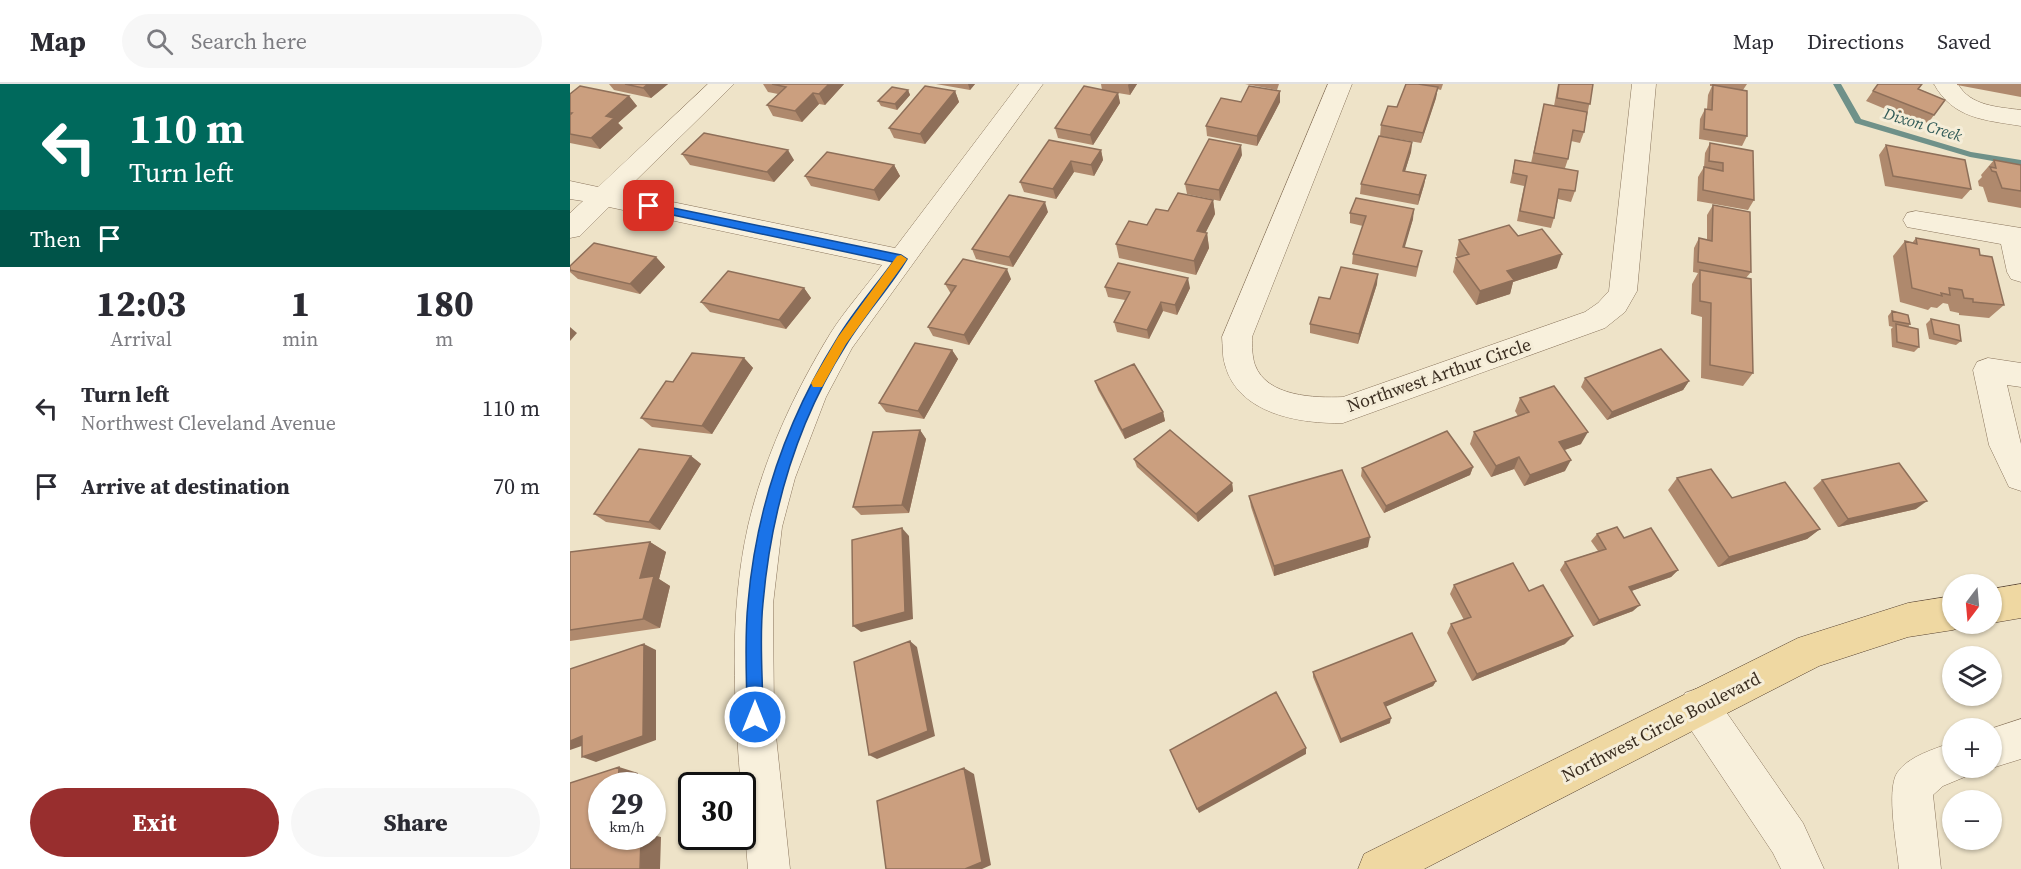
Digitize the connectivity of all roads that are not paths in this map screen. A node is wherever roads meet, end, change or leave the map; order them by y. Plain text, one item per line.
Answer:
1 (722, 84) edge
2 (1032, 84) edge
3 (1340, 84) edge
4 (1644, 84) edge
5 (1946, 84) edge
6 (2021, 118) edge
7 (570, 190) edge
8 (604, 197) junction
9 (1916, 220) dead end
10 (570, 229) edge
11 (2017, 237) edge
12 (901, 259) junction
13 (2021, 272) edge
14 (2021, 375) edge
15 (2021, 477) edge
16 (2021, 602) edge
17 (2002, 605) edge
18 (1942, 615) edge
19 (1699, 707) junction
20 (2021, 739) edge
21 (2002, 745) edge
22 (1942, 767) edge
23 (1927, 867) edge
24 (769, 869) edge
25 (1379, 869) edge
26 (1803, 869) edge

1 - 8 street
2 - 12 street
3 - 4 street, Northwest Arthur Circle
5 - 6 street
7 - 8 street
8 - 10 street
8 - 12 street
9 - 11 street
11 - 13 street
12 - 24 street
14 - 15 street
16 - 17 main road
18 - 19 main road, Northwest Circle Boulevard
19 - 25 main road, Northwest Circle Boulevard
19 - 26 street
20 - 21 street
22 - 23 street

